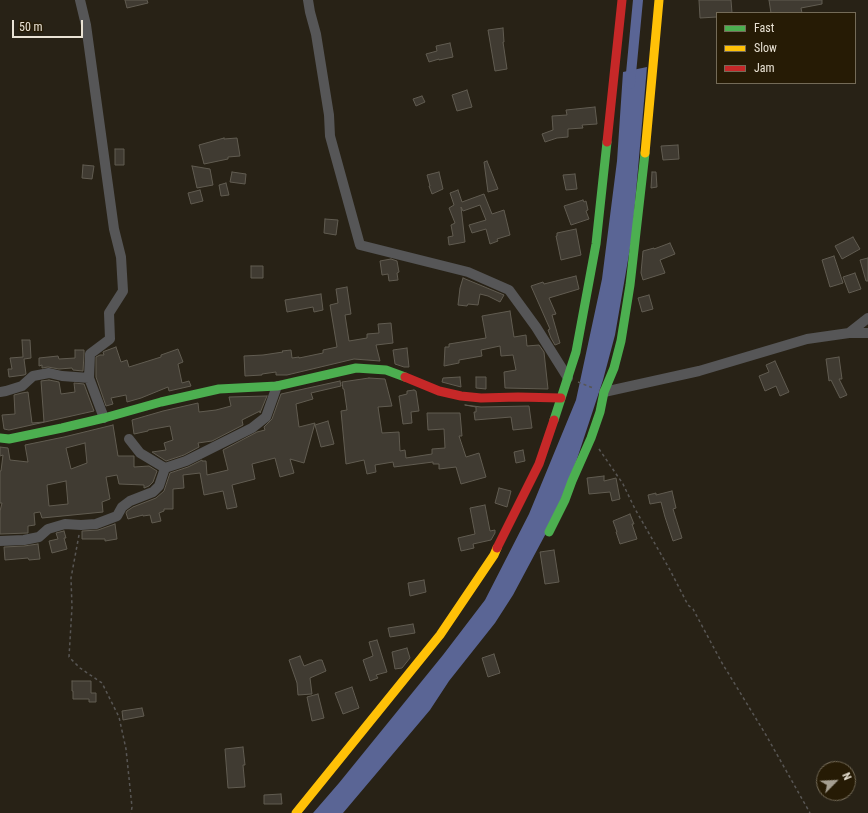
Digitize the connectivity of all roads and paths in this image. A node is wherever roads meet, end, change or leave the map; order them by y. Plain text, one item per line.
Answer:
1 (80, 0) edge
2 (308, 0) edge
3 (622, 0) edge
4 (658, 0) edge
5 (868, 318) edge
6 (868, 333) edge
7 (849, 334) junction
8 (90, 378) junction
9 (568, 378) junction
10 (277, 386) junction
11 (0, 392) edge
12 (604, 392) junction
13 (561, 398) junction
14 (104, 418) junction
15 (0, 435) edge
16 (0, 438) edge
17 (591, 438) junction
18 (129, 439) dead end
19 (165, 468) junction
20 (81, 525) junction
21 (549, 532) dead end
22 (0, 541) edge
23 (131, 813) edge
24 (296, 813) edge
25 (810, 813) edge

1 - 8 street
2 - 9 street
3 - 9 street
4 - 12 street
5 - 7 street
6 - 7 street
7 - 12 street
8 - 11 street
8 - 14 street
9 - 12 path
9 - 13 street
10 - 13 street
10 - 14 street
10 - 19 street
12 - 17 street
13 - 24 street
14 - 16 street
15 - 16 street
17 - 21 street
17 - 25 path
18 - 19 street
19 - 20 street
20 - 22 street
20 - 23 path

